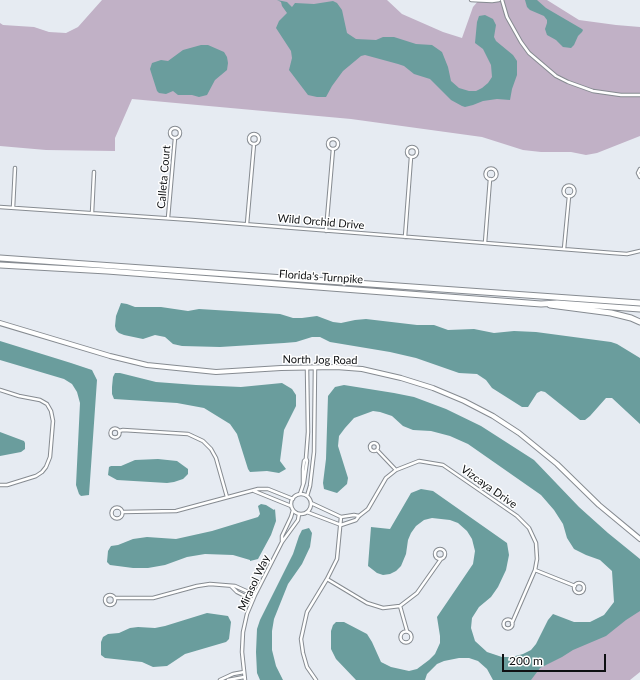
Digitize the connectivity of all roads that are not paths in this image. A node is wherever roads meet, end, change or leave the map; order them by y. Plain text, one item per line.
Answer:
1 (471, 0) edge
2 (500, 0) edge
3 (640, 94) edge
4 (175, 138) junction
5 (254, 144) dead end
6 (333, 149) junction
7 (411, 157) dead end
8 (15, 168) dead end
9 (640, 169) edge
10 (94, 172) dead end
11 (640, 178) edge
12 (490, 179) junction
13 (569, 196) junction
14 (0, 207) edge
15 (13, 208) junction
16 (92, 213) junction
17 (168, 218) junction
18 (247, 224) junction
19 (326, 230) junction
20 (406, 237) junction
21 (485, 243) junction
22 (564, 250) junction
23 (640, 252) edge
24 (0, 258) edge
25 (0, 265) edge
26 (640, 303) edge
27 (541, 304) junction
28 (640, 309) edge
29 (640, 322) edge
30 (0, 323) edge
31 (308, 367) junction
32 (315, 367) junction
33 (0, 390) edge
34 (119, 431) dead end
35 (377, 450) dead end
36 (396, 470) junction
37 (0, 485) edge
38 (253, 490) junction
39 (300, 494) junction
40 (306, 496) junction
41 (226, 497) junction
42 (292, 499) junction
43 (311, 503) junction
44 (291, 506) junction
45 (293, 510) junction
46 (123, 512) junction
47 (307, 512) junction
48 (299, 514) junction
49 (359, 516) junction
50 (341, 517) junction
51 (340, 525) junction
52 (640, 539) edge
53 (282, 542) junction
54 (441, 559) junction
55 (535, 570) junction
56 (327, 579) junction
57 (231, 586) junction
58 (575, 586) dead end
59 (255, 595) junction
60 (115, 598) dead end
61 (253, 600) junction
62 (400, 606) junction
63 (512, 623) dead end
64 (407, 631) junction
65 (244, 672) junction
66 (245, 679) edge
67 (220, 680) edge
68 (228, 680) edge
69 (316, 680) edge

1 - 2 street
2 - 3 street
4 - 4 street, Calleta Court
4 - 17 street, Calleta Court
5 - 18 street
6 - 6 street
6 - 19 street
7 - 20 street
8 - 15 street
9 - 11 street
10 - 16 street
12 - 12 street
12 - 21 street
13 - 13 street
13 - 22 street
14 - 15 street, Wild Orchid Drive
15 - 16 street, Wild Orchid Drive
16 - 17 street, Wild Orchid Drive
17 - 18 street, Wild Orchid Drive
18 - 19 street, Wild Orchid Drive
19 - 20 street, Wild Orchid Drive
20 - 21 street, Wild Orchid Drive
21 - 22 street, Wild Orchid Drive
22 - 23 street, Wild Orchid Drive
24 - 26 highway, Florida's Turnpike
25 - 27 highway, Florida's Turnpike
27 - 28 highway, Florida's Turnpike
27 - 29 highway
30 - 31 street, North Jog Road
31 - 32 street, North Jog Road
31 - 39 street
32 - 40 street
32 - 52 street, North Jog Road
33 - 37 street
34 - 41 street
35 - 36 street
36 - 49 street, Vizcaya Drive
36 - 55 street, Vizcaya Drive
38 - 41 street
38 - 42 street
38 - 44 street
39 - 40 street
39 - 42 street
40 - 43 street
41 - 46 street
42 - 44 street
43 - 47 street
43 - 50 street
44 - 45 street
45 - 48 street
45 - 53 street, Mirasol Way
46 - 46 street
47 - 48 street
47 - 51 street
48 - 53 street, Mirasol Way
49 - 50 street
49 - 51 street, Vizcaya Drive
50 - 51 street
51 - 56 street
53 - 59 street, Mirasol Way
54 - 54 street
54 - 62 street
55 - 58 street
55 - 63 street, Vizcaya Drive
56 - 62 street
56 - 69 street
57 - 59 street
57 - 60 street
57 - 61 street
59 - 61 street, Mirasol Way
61 - 65 street, Mirasol Way
62 - 64 street
64 - 64 street
65 - 66 street, Mirasol Way
65 - 67 street
66 - 68 street

